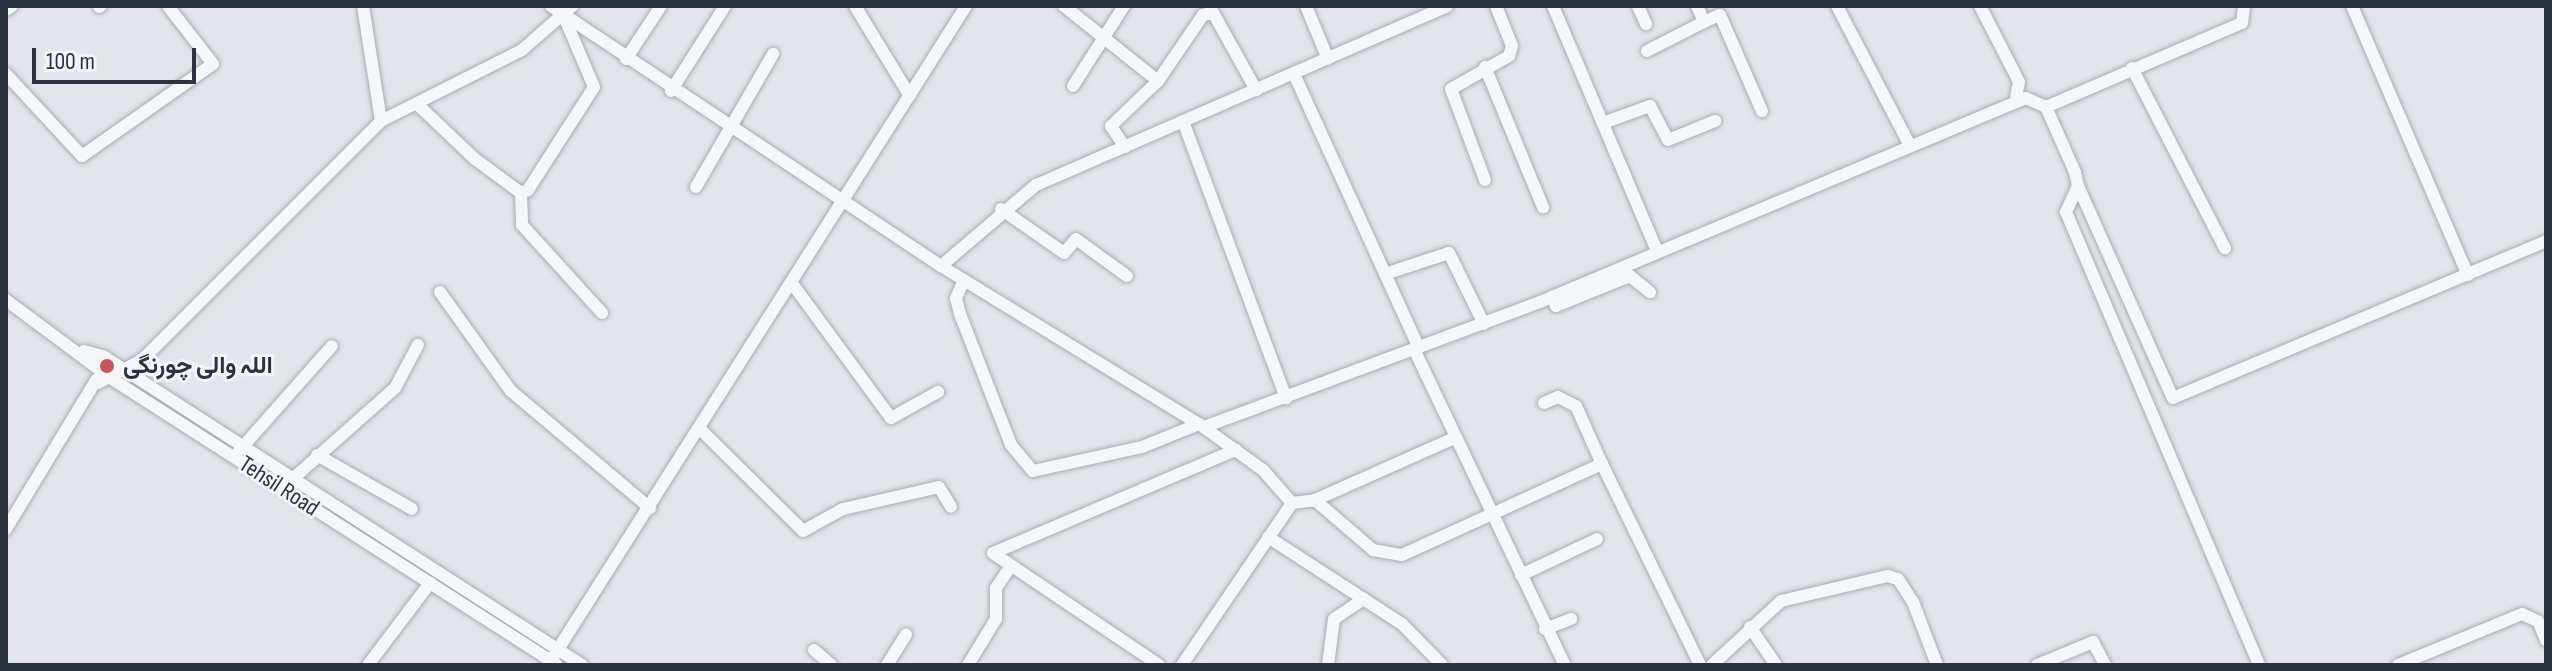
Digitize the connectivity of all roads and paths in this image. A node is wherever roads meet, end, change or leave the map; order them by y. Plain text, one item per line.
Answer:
1 (12, 6) edge
2 (168, 6) edge
3 (363, 6) edge
4 (661, 6) edge
5 (725, 6) edge
6 (855, 6) edge
7 (966, 6) edge
8 (1064, 6) edge
9 (1124, 6) edge
10 (1306, 6) edge
11 (1447, 6) edge
12 (1496, 6) edge
13 (1553, 6) edge
14 (1638, 6) edge
15 (1697, 6) edge
16 (1837, 6) edge
17 (1979, 6) edge
18 (2247, 6) edge
19 (2352, 6) edge
20 (1211, 9) edge
21 (6, 10) edge
22 (562, 10) edge
23 (1704, 22) junction
24 (1646, 24) dead end
25 (1104, 39) junction
26 (1647, 51) dead end
27 (773, 54) dead end
28 (626, 59) junction
29 (1328, 59) junction
30 (1485, 67) junction
31 (2132, 68) junction
32 (6, 74) edge
33 (1294, 74) junction
34 (1158, 81) junction
35 (1073, 86) dead end
36 (1256, 90) junction
37 (671, 91) junction
38 (910, 96) junction
39 (2016, 97) junction
40 (417, 104) junction
41 (2046, 107) junction
42 (1762, 111) dead end
43 (381, 121) junction
44 (1183, 121) junction
45 (1715, 121) dead end
46 (1603, 123) junction
47 (732, 131) junction
48 (1909, 144) junction
49 (1125, 147) junction
50 (1485, 180) dead end
51 (696, 187) dead end
52 (521, 193) junction
53 (2073, 193) junction
54 (843, 200) junction
55 (1543, 207) dead end
56 (1001, 209) junction
57 (2546, 241) edge
58 (2225, 248) dead end
59 (1657, 251) junction
60 (941, 266) junction
61 (1385, 274) junction
62 (2468, 275) junction
63 (1127, 276) dead end
64 (964, 280) junction
65 (791, 282) junction
66 (440, 292) dead end
67 (1650, 292) dead end
68 (1552, 297) junction
69 (6, 300) edge
70 (602, 313) dead end
71 (1484, 324) junction
72 (418, 345) dead end
73 (332, 346) dead end
74 (1416, 347) junction
75 (100, 362) junction
76 (117, 374) junction
77 (98, 383) junction
78 (938, 392) dead end
79 (1286, 398) junction
80 (1544, 403) dead end
81 (1202, 426) junction
82 (700, 429) junction
83 (1452, 439) junction
84 (1236, 450) junction
85 (238, 452) junction
86 (317, 455) junction
87 (1602, 464) junction
88 (288, 484) junction
89 (1315, 500) junction
90 (1292, 503) junction
91 (951, 507) dead end
92 (650, 508) junction
93 (412, 509) dead end
94 (1489, 514) junction
95 (6, 529) edge
96 (1268, 537) junction
97 (1597, 539) dead end
98 (1011, 566) junction
99 (1521, 575) junction
100 (430, 583) junction
101 (1364, 599) junction
102 (1571, 619) dead end
103 (1750, 627) junction
104 (1545, 629) junction
105 (906, 635) dead end
106 (2546, 640) edge
107 (814, 650) dead end
108 (554, 660) edge
109 (1185, 661) edge
110 (368, 665) edge
111 (582, 665) edge
112 (831, 665) edge
113 (887, 665) edge
114 (968, 665) edge
115 (1159, 665) edge
116 (1201, 665) edge
117 (1328, 665) edge
118 (1442, 665) edge
119 (1565, 665) edge
120 (1700, 665) edge
121 (1712, 665) edge
122 (1776, 665) edge
123 (1937, 665) edge
124 (2037, 665) edge
125 (2105, 665) edge
126 (2259, 665) edge
127 (2398, 665) edge

1 - 21 street
2 - 32 street
3 - 43 street
4 - 28 street
5 - 37 street
6 - 38 street
7 - 38 street
8 - 25 street
9 - 25 street
10 - 29 street
11 - 29 street
12 - 30 street
13 - 46 street
14 - 24 street
15 - 23 street
16 - 48 street
17 - 39 street
18 - 31 street
19 - 62 street
20 - 34 street
20 - 36 street
22 - 28 street
22 - 40 street
22 - 52 street
23 - 26 street
23 - 42 street
25 - 34 street
25 - 35 street
27 - 47 street
28 - 37 street
29 - 33 street
30 - 50 street
30 - 55 street
31 - 41 street
31 - 58 street
33 - 36 street
33 - 61 street
34 - 49 street
36 - 44 street
37 - 47 street
38 - 54 street
39 - 41 street
39 - 48 street
40 - 43 street
40 - 52 street
41 - 53 street
43 - 76 street
44 - 49 street
44 - 79 street
45 - 46 street
46 - 59 street
47 - 51 street
47 - 54 street
48 - 59 street
49 - 56 street
52 - 70 street
53 - 62 street
53 - 126 street
54 - 60 street
54 - 65 street
56 - 60 street
56 - 63 street
57 - 62 street
59 - 68 street
60 - 64 street
61 - 71 street
61 - 74 street
64 - 81 street
64 - 81 street
65 - 78 street
65 - 82 street
66 - 92 street
67 - 68 street
68 - 71 street
69 - 75 street
71 - 74 street
72 - 86 street
73 - 85 street
74 - 79 street
74 - 83 street
75 - 76 street
75 - 77 street
76 - 77 street
76 - 85 street
77 - 95 street
79 - 81 street
80 - 87 street
81 - 84 street
82 - 91 street
82 - 92 street
83 - 89 street
83 - 94 street
84 - 90 street
84 - 98 street
85 - 88 street
86 - 88 street
86 - 93 street
87 - 94 street
87 - 120 street
88 - 100 street, Tehsil Road
88 - 108 street
89 - 90 street
89 - 94 street
90 - 96 street
92 - 108 street
94 - 99 street
96 - 101 street
96 - 109 street
97 - 99 street
98 - 114 street
98 - 115 street
99 - 104 street
100 - 108 street, Tehsil Road
100 - 110 street
101 - 117 street
101 - 118 street
102 - 104 street
103 - 121 street
103 - 122 street
103 - 123 street
104 - 119 street
105 - 113 street
106 - 127 street
107 - 112 street
108 - 111 street
109 - 116 street
124 - 125 street

